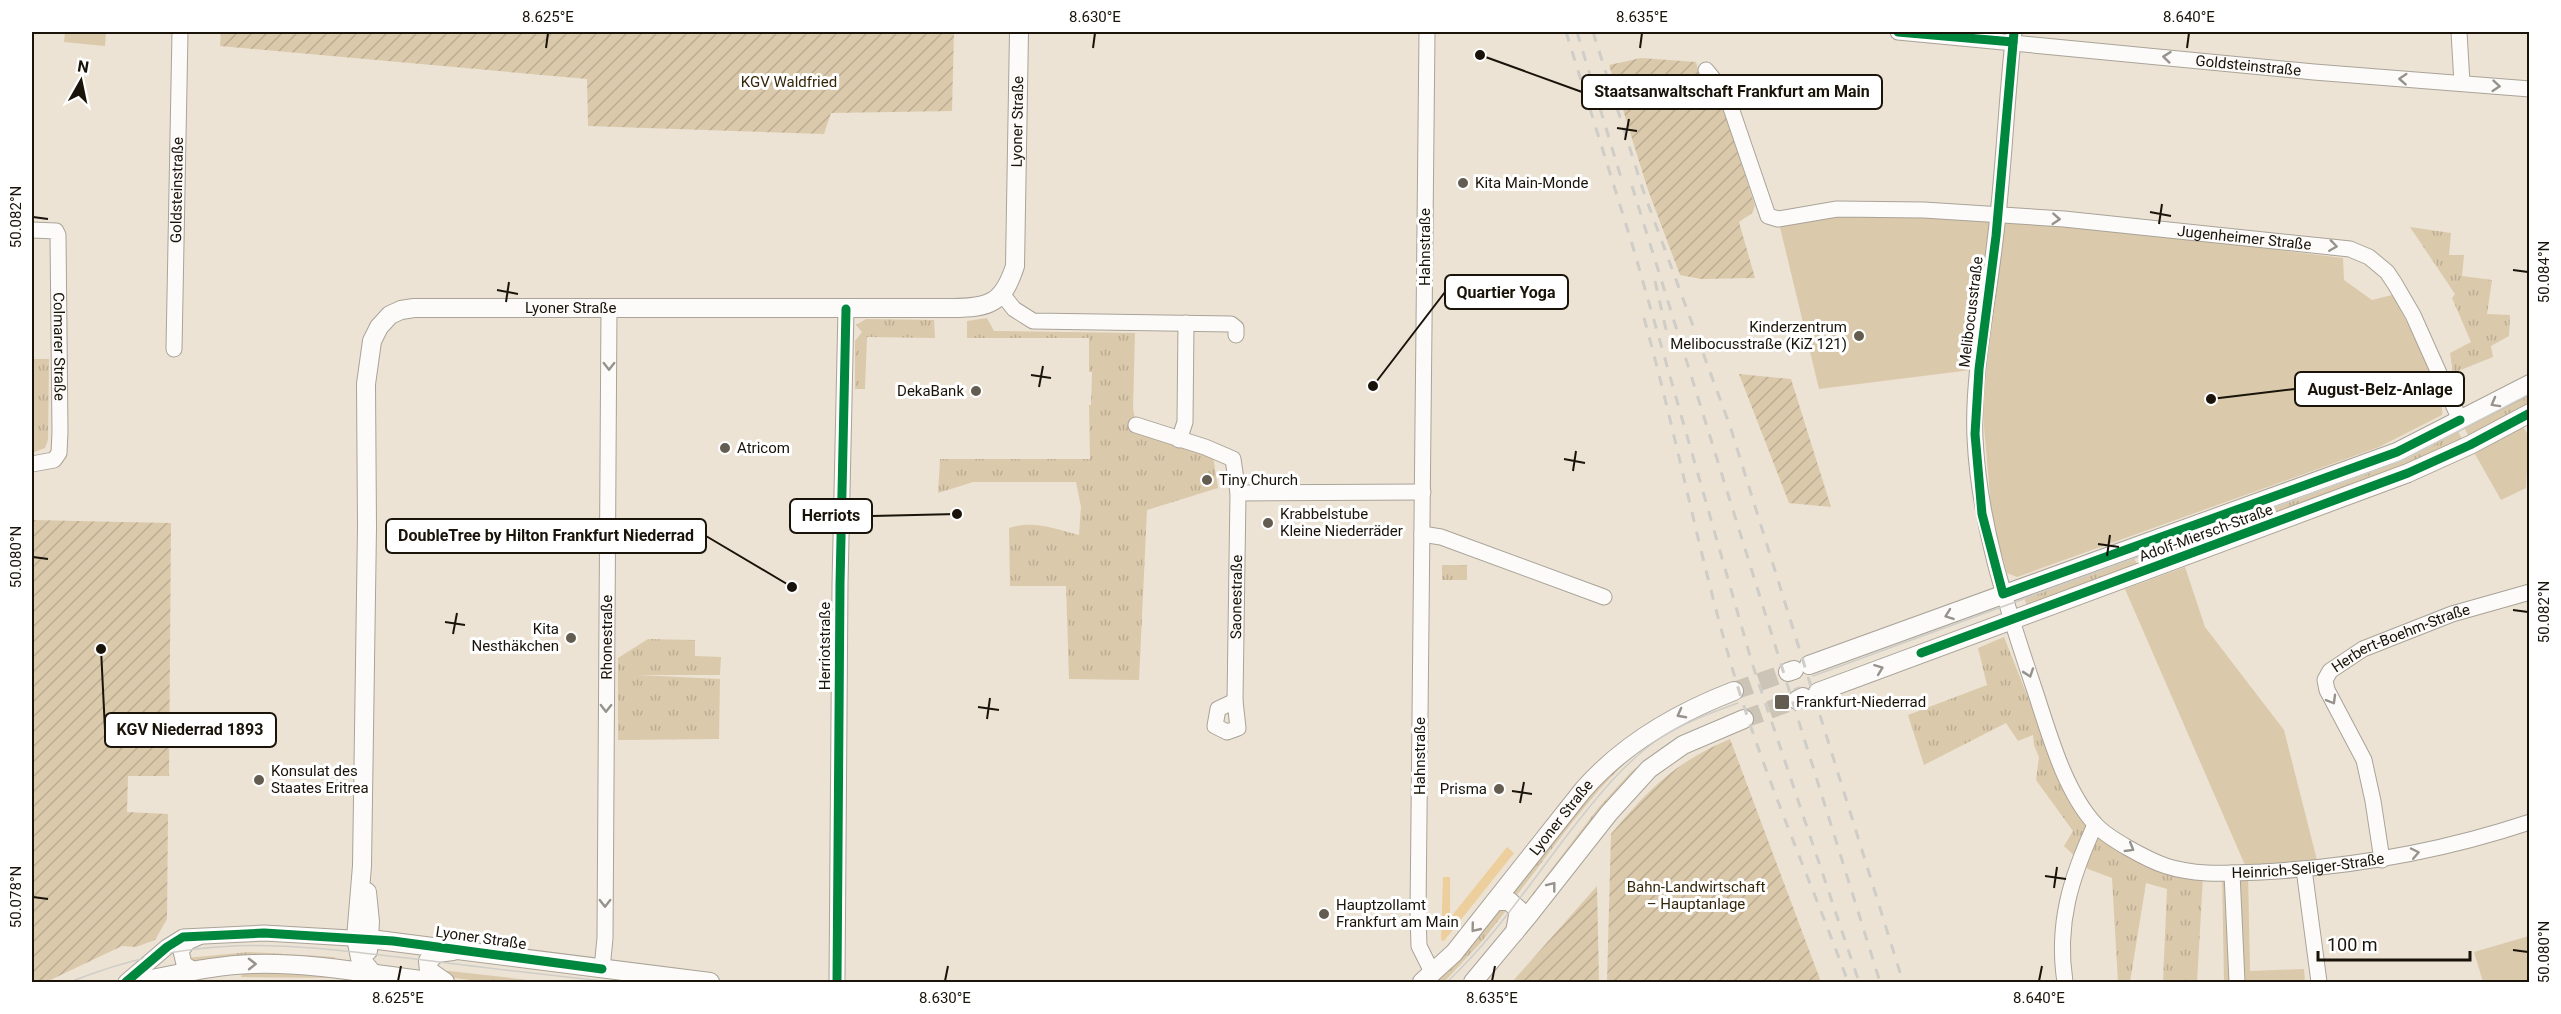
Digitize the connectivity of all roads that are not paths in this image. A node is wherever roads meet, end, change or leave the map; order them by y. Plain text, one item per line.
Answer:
1 (180, 32) edge
2 (1019, 32) edge
3 (1427, 32) edge
4 (1898, 32) edge
5 (2459, 32) edge
6 (2014, 37) edge
7 (1706, 70) dead end
8 (2462, 83) junction
9 (2529, 89) edge
10 (1998, 215) junction
11 (32, 230) edge
12 (1002, 294) junction
13 (609, 307) junction
14 (846, 309) junction
15 (1186, 323) junction
16 (1236, 335) dead end
17 (174, 349) dead end
18 (2529, 384) edge
19 (2529, 412) edge
20 (2460, 420) junction
21 (1136, 424) dead end
22 (1179, 440) junction
23 (32, 464) edge
24 (1423, 492) junction
25 (1238, 493) junction
26 (1422, 534) junction
27 (2529, 592) edge
28 (2003, 594) junction
29 (1604, 597) dead end
30 (2011, 620) junction
31 (1797, 669) tunnel mouth
32 (1734, 691) tunnel mouth
33 (1806, 696) tunnel mouth
34 (1235, 701) dead end
35 (1744, 718) tunnel mouth
36 (2529, 822) edge
37 (2095, 825) junction
38 (2382, 860) junction
39 (2304, 869) junction
40 (2232, 873) junction
41 (1497, 901) junction
42 (1515, 932) junction
43 (201, 935) junction
44 (363, 938) junction
45 (463, 950) junction
46 (368, 968) junction
47 (602, 969) junction
48 (194, 970) junction
49 (1427, 978) edge
50 (126, 982) edge
51 (136, 982) edge
52 (443, 982) edge
53 (710, 982) edge
54 (837, 982) edge
55 (1473, 982) edge
56 (2065, 982) edge
57 (2237, 982) edge
58 (2319, 982) edge

1 - 17 street, Goldsteinstraße
2 - 12 main road, Lyoner Straße
3 - 24 street, Hahnstraße
4 - 6 street, Goldsteinstraße
5 - 8 street
8 -> 6 street, Goldsteinstraße
6 - 10 street, Melibocusstraße
7 - 10 street, Jugenheimer Straße
8 -> 9 street, Goldsteinstraße
10 -> 20 street, Jugenheimer Straße
10 - 28 street, Melibocusstraße
11 - 23 street, Colmarer Straße
12 - 14 main road, Lyoner Straße
12 - 15 street
13 - 14 main road, Lyoner Straße
13 - 44 main road, Lyoner Straße
13 -> 47 street, Rhonestraße
14 - 54 street, Herriotstraße
15 - 16 street
15 - 22 street
18 -> 20 main road, Adolf-Miersch-Straße
19 - 30 main road, Adolf-Miersch-Straße
20 - 28 main road, Adolf-Miersch-Straße
21 - 22 street, Saonestraße
22 - 25 street, Saonestraße
24 - 25 street
24 - 26 street, Hahnstraße
25 - 34 street, Saonestraße
26 - 29 street
26 - 49 street, Hahnstraße
27 -> 38 street, Herbert-Boehm-Straße
28 - 30 street, Heinrich-Seliger-Straße
28 -> 31 main road, Adolf-Miersch-Straße
33 -> 30 main road, Adolf-Miersch-Straße
30 -> 37 street, Heinrich-Seliger-Straße
32 -> 41 main road, Lyoner Straße
42 -> 35 main road
38 -> 36 street, Heinrich-Seliger-Straße
37 -> 40 street, Heinrich-Seliger-Straße
37 - 56 street
38 - 39 street, Heinrich-Seliger-Straße
39 - 40 street, Heinrich-Seliger-Straße
39 - 58 street
40 - 57 street
41 - 42 main road
41 -> 49 main road, Lyoner Straße
42 - 55 main road
43 - 44 street
43 - 48 street
43 - 50 street
44 - 45 main road, Lyoner Straße
44 - 46 main road, Lyoner Straße
45 - 47 main road, Lyoner Straße
45 - 52 main road
48 -> 46 main road
46 - 52 main road
47 - 53 main road, Lyoner Straße
48 - 51 main road

